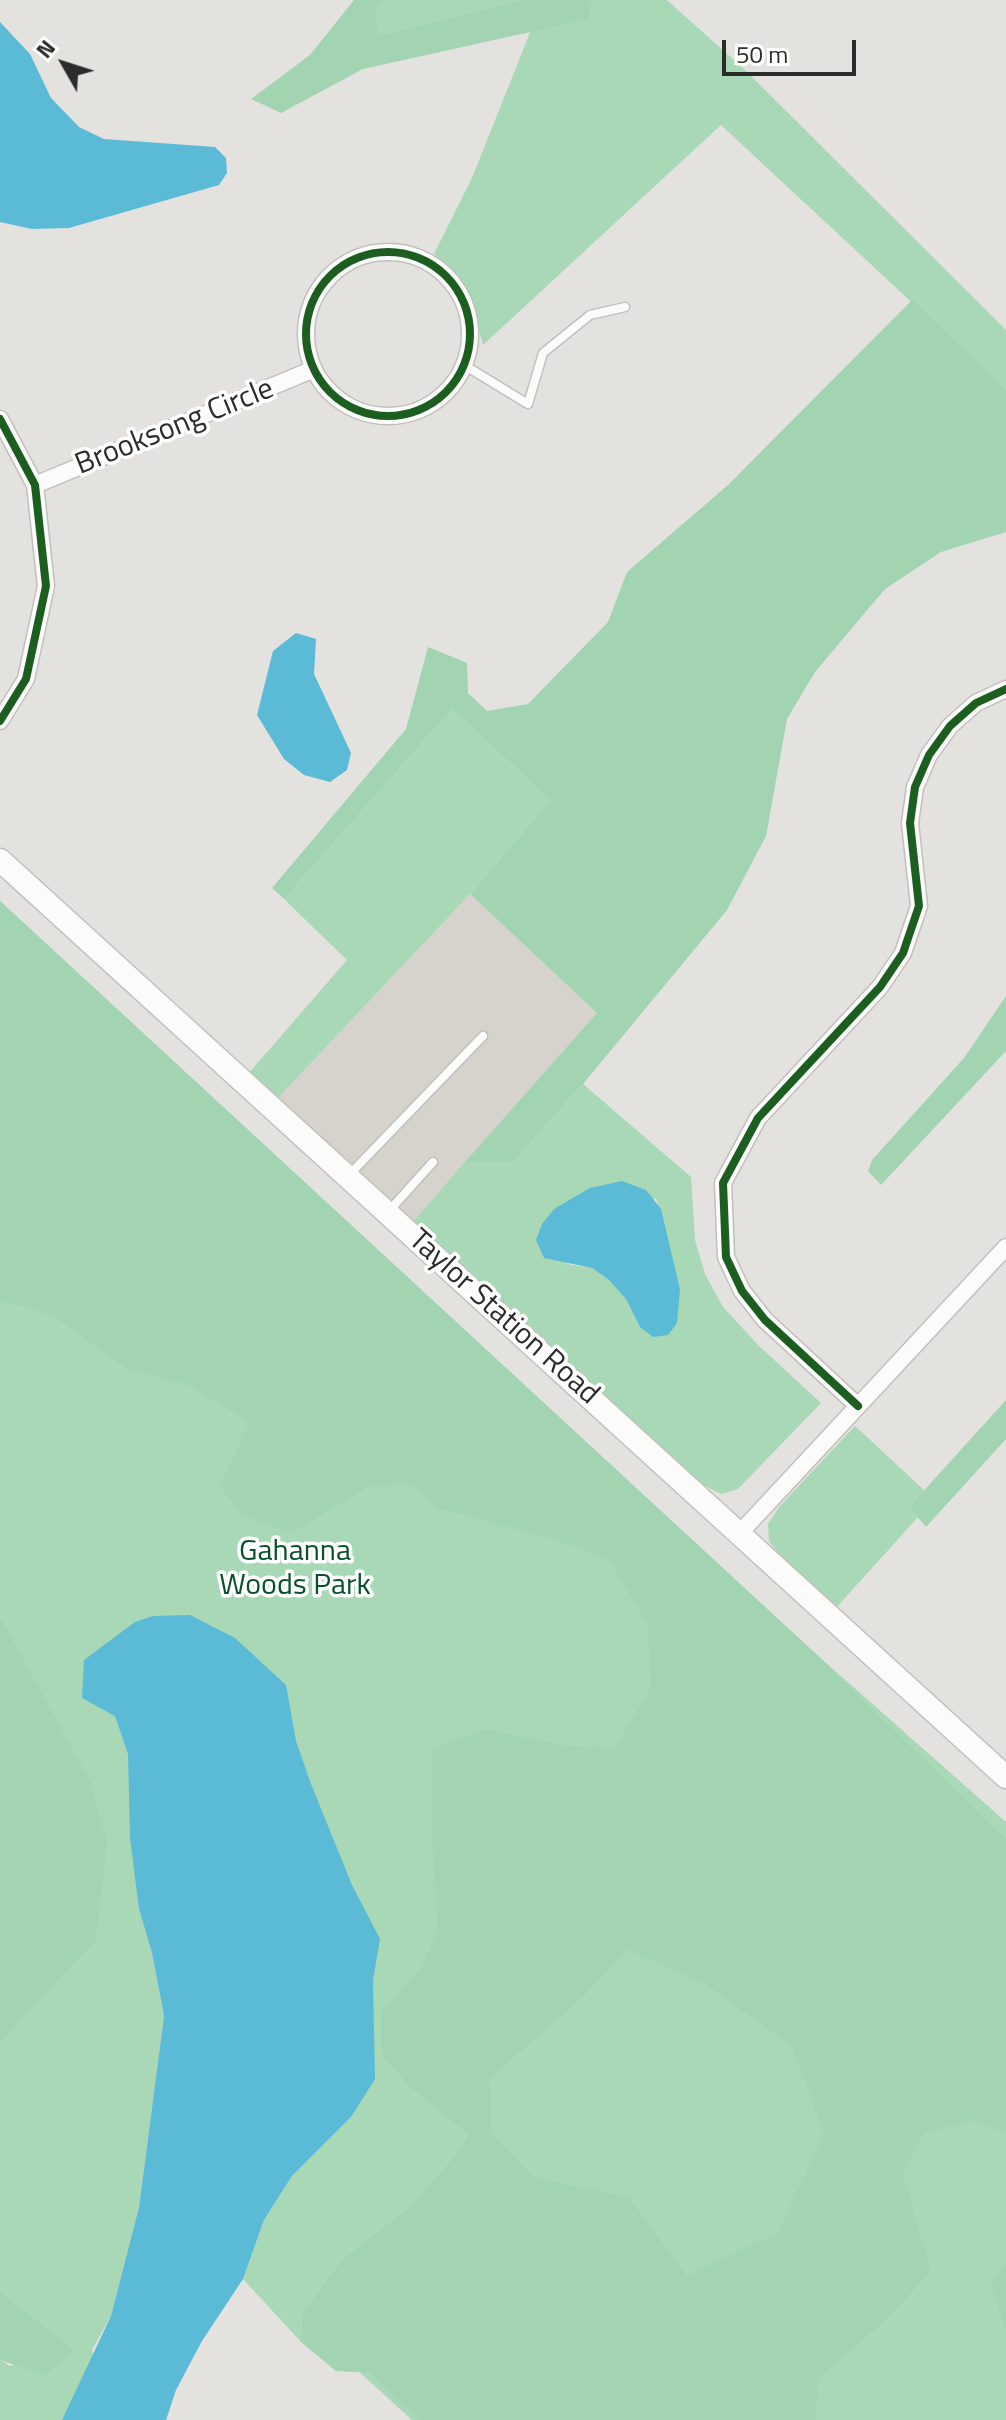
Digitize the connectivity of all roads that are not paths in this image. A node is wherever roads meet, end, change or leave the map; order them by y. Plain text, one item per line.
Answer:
1 (625, 307) dead end
2 (464, 365) junction
3 (314, 369) junction
4 (0, 419) edge
5 (35, 485) junction
6 (1006, 689) edge
7 (0, 721) edge
8 (0, 860) edge
9 (483, 1036) dead end
10 (433, 1162) dead end
11 (348, 1176) junction
12 (387, 1212) junction
13 (1006, 1247) edge
14 (858, 1406) junction
15 (739, 1534) junction
16 (1006, 1777) edge

1 - 2 lane
2 - 3 street
2 - 3 street
3 - 5 street, Brooksong Circle
4 - 5 street
5 - 7 street
6 - 14 street
8 - 11 main road, Taylor Station Road
9 - 11 lane
10 - 12 lane
11 - 12 main road, Taylor Station Road
12 - 15 main road, Taylor Station Road
13 - 14 street
14 - 15 street
15 - 16 main road, Taylor Station Road

